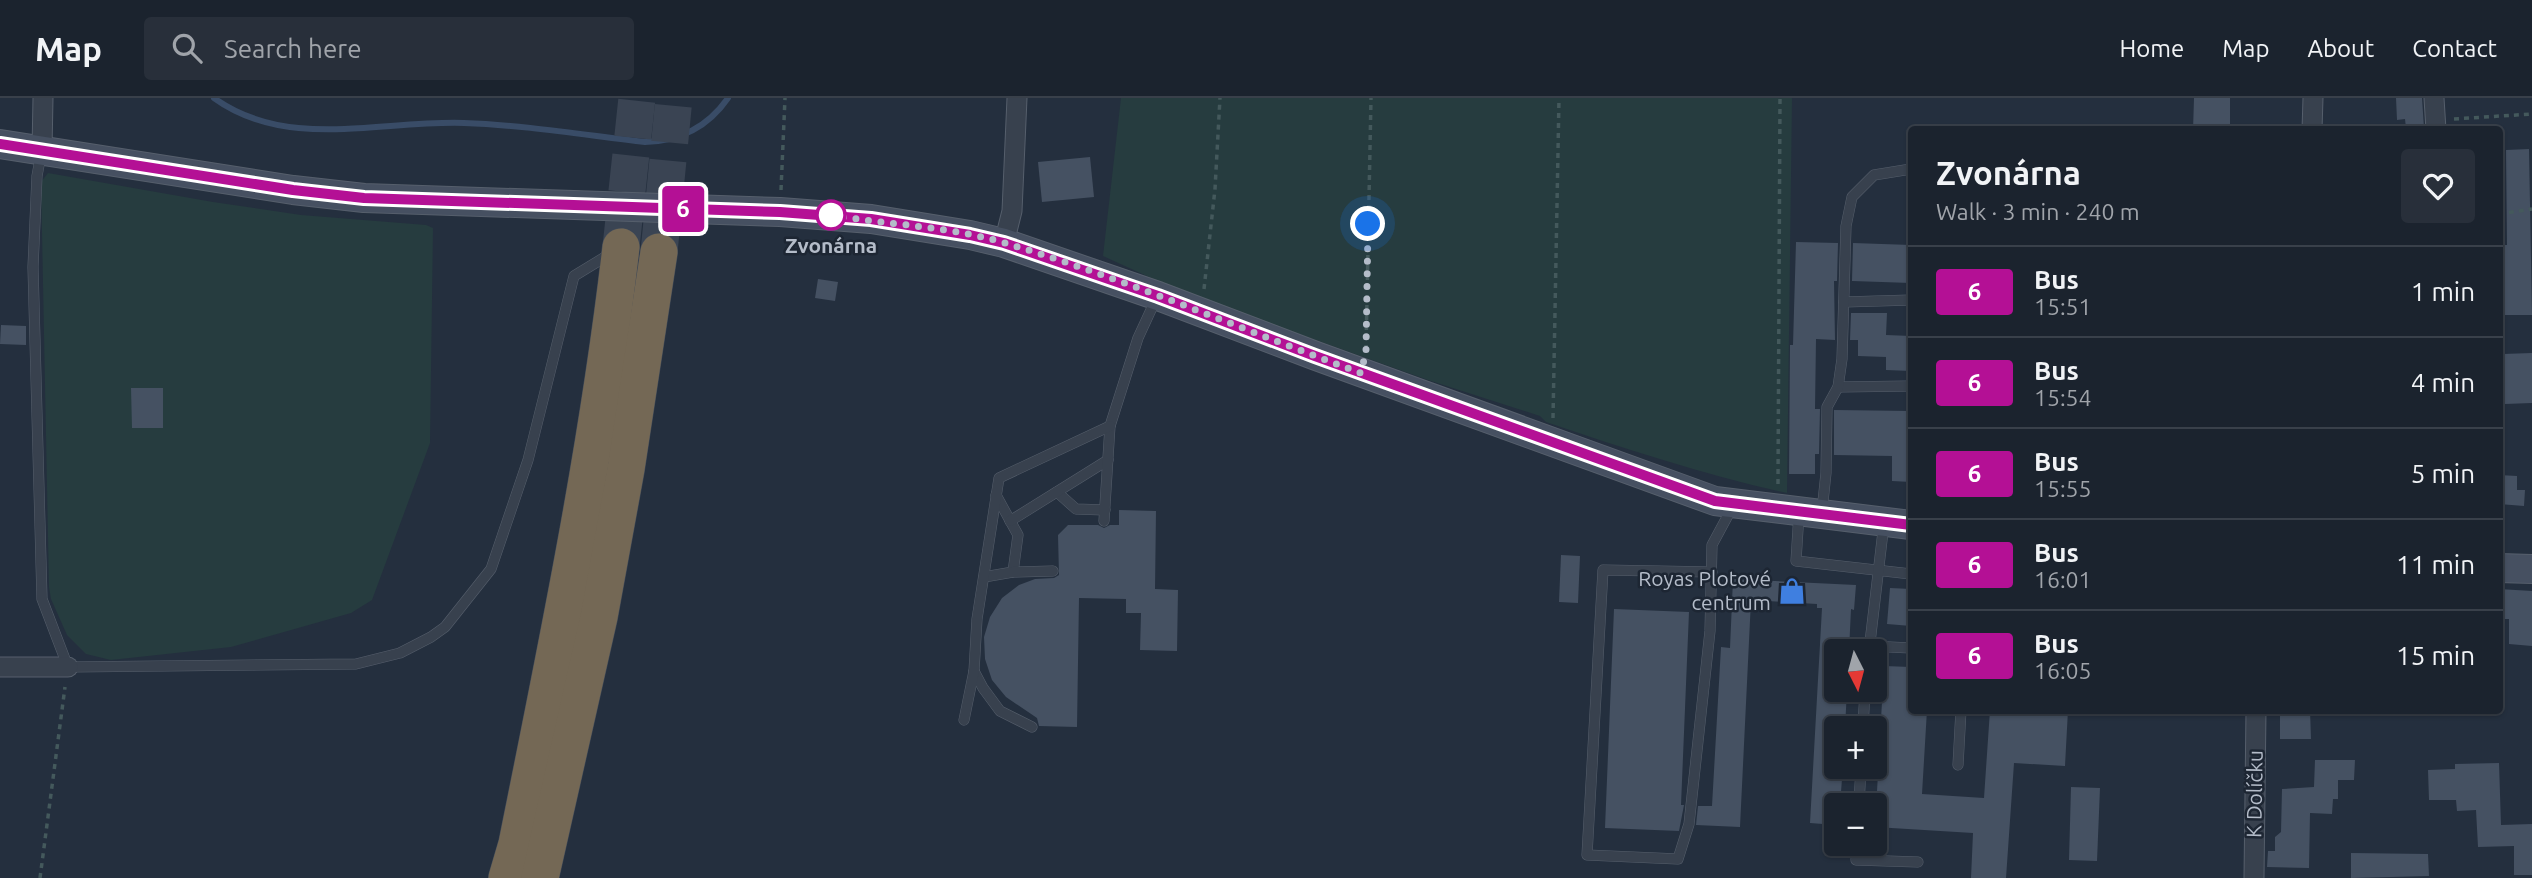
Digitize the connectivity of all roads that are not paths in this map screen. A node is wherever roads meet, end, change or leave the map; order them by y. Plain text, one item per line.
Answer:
1 (43, 98) edge
2 (1017, 98) edge
3 (2313, 98) edge
4 (2434, 98) edge
5 (2435, 125) edge
6 (2312, 126) edge
7 (0, 144) edge
8 (42, 150) junction
9 (1908, 169) edge
10 (1007, 235) junction
11 (621, 247) joint
12 (659, 251) tunnel mouth
13 (1158, 296) junction
14 (1908, 300) edge
15 (1844, 302) junction
16 (1908, 386) edge
17 (1838, 387) junction
18 (1111, 426) junction
19 (1108, 460) junction
20 (1056, 492) junction
21 (996, 495) junction
22 (1734, 504) junction
23 (1799, 512) junction
24 (1010, 521) junction
25 (1898, 524) edge
26 (2503, 568) edge
27 (2532, 569) edge
28 (1053, 571) dead end
29 (1878, 571) junction
30 (1013, 572) junction
31 (1712, 572) junction
32 (1908, 574) edge
33 (984, 576) junction
34 (1870, 639) edge
35 (1908, 648) edge
36 (1887, 649) edge
37 (0, 667) edge
38 (68, 667) junction
39 (974, 671) junction
40 (1961, 714) edge
41 (2256, 714) edge
42 (964, 720) dead end
43 (1031, 727) dead end
44 (1958, 765) dead end
45 (1856, 856) edge
46 (1918, 862) dead end
47 (507, 878) edge
48 (540, 878) edge
49 (2254, 878) edge

1 - 8 street
2 - 10 street
3 - 6 street
4 - 5 street
7 - 8 street
8 - 10 street
8 - 38 lane
9 - 15 lane
10 - 13 street
11 - 38 lane
11 - 47 highway
12 - 48 highway
13 - 18 lane
13 - 22 street
14 - 15 lane
15 - 17 lane
16 - 17 lane
17 - 23 lane
18 - 19 lane
18 - 21 lane
19 - 20 lane
19 - 20 lane
20 - 24 lane
21 - 24 lane
21 - 33 lane
22 - 23 street
22 - 31 lane
23 - 25 street
23 - 29 lane
24 - 30 lane
25 - 29 lane
26 - 27 street
28 - 30 lane
29 - 32 lane
29 - 34 lane
30 - 33 lane
31 - 31 lane
33 - 39 lane
35 - 36 lane
37 - 38 street
39 - 42 lane
39 - 43 lane
40 - 44 lane
41 - 49 street, K Dolíčku
45 - 46 lane

